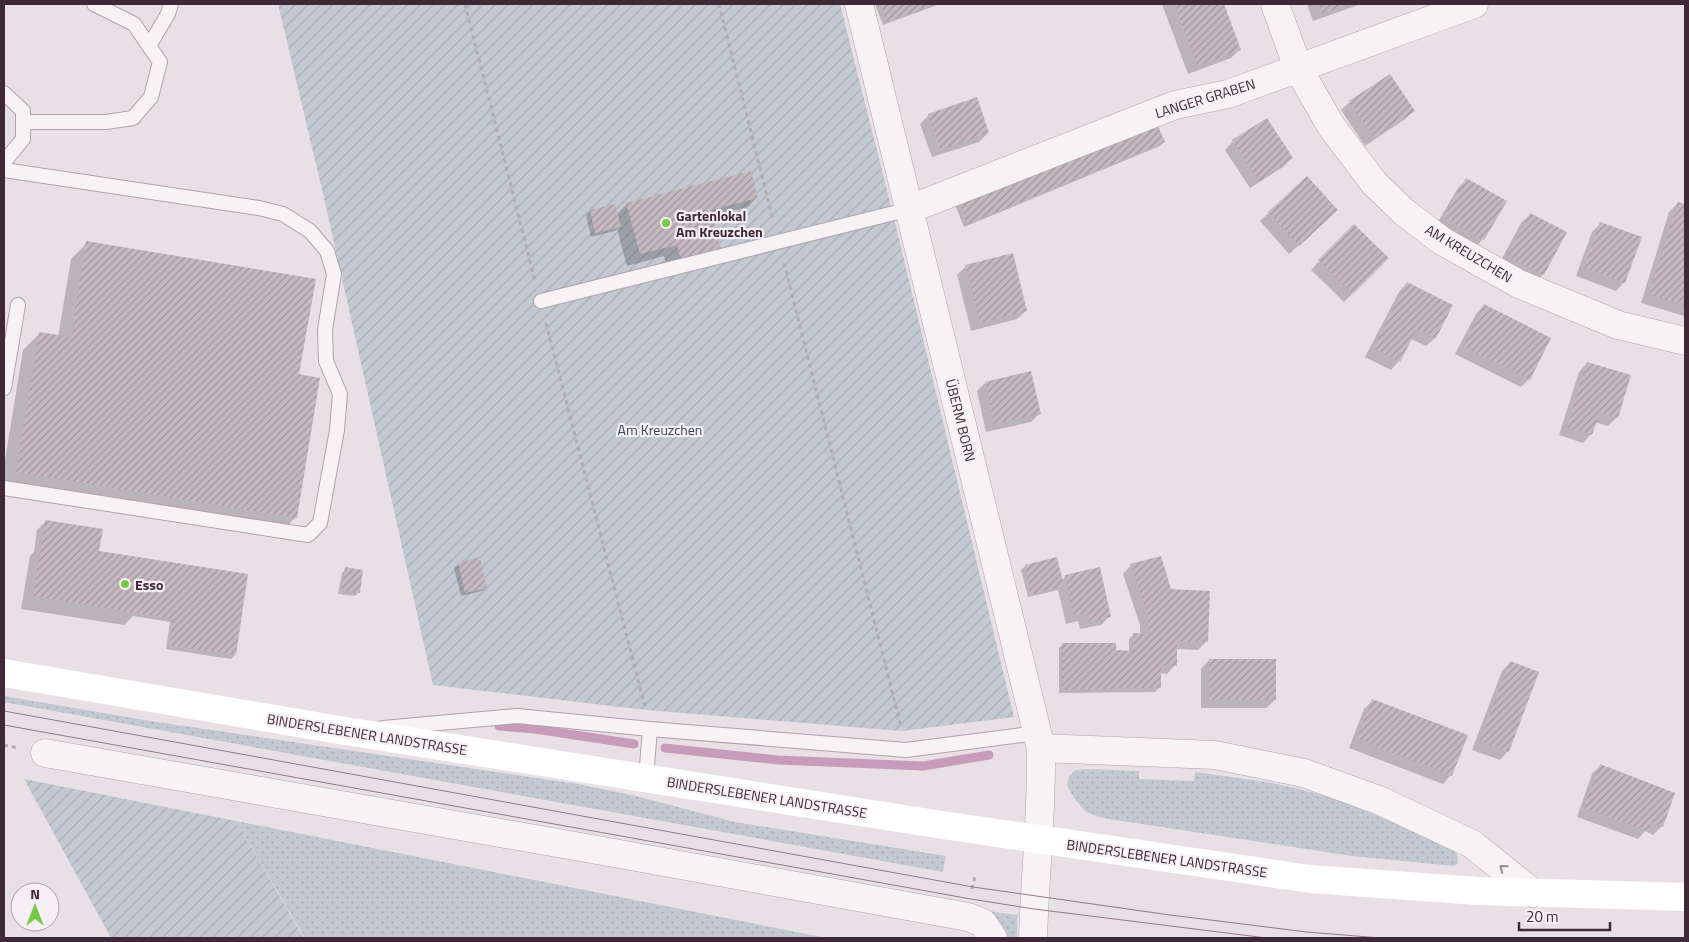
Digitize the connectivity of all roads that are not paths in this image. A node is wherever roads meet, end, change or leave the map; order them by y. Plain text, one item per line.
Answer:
1 (94, 4) edge
2 (171, 4) edge
3 (859, 4) edge
4 (1275, 4) edge
5 (1474, 4) edge
6 (149, 46) junction
7 (1298, 68) junction
8 (4, 93) edge
9 (23, 122) junction
10 (4, 162) edge
11 (4, 170) edge
12 (910, 209) junction
13 (540, 301) road end
14 (18, 305) dead end
15 (1685, 341) edge
16 (4, 388) edge
17 (4, 488) edge
18 (4, 673) edge
19 (650, 729) junction
20 (345, 731) junction
21 (1039, 741) junction
22 (45, 752) dead end
23 (646, 778) junction
24 (1039, 839) junction
25 (1533, 893) junction
26 (1685, 897) edge
27 (993, 938) edge
28 (1034, 938) edge

1 - 6 lane
2 - 6 lane
3 - 12 street, ÜBERM BORN
4 - 7 street, AM KREUZCHEN
5 - 7 street, LANGER GRABEN
6 - 9 lane
7 - 12 street, LANGER GRABEN
7 - 15 street, AM KREUZCHEN
8 - 9 lane
9 - 10 lane
11 - 17 lane
12 - 13 lane
12 - 21 street, ÜBERM BORN
14 - 16 lane
18 - 20 main road, BINDERSLEBENER LANDSTRASSE
19 - 20 lane
19 - 21 lane
19 - 23 lane
20 - 23 main road, BINDERSLEBENER LANDSTRASSE
21 - 24 street, ÜBERM BORN
25 -> 21 street
22 - 27 street
23 - 24 main road, BINDERSLEBENER LANDSTRASSE
24 - 25 main road, BINDERSLEBENER LANDSTRASSE
24 - 28 street, ÜBERM BORN
25 - 26 main road, BINDERSLEBENER LANDSTRASSE

